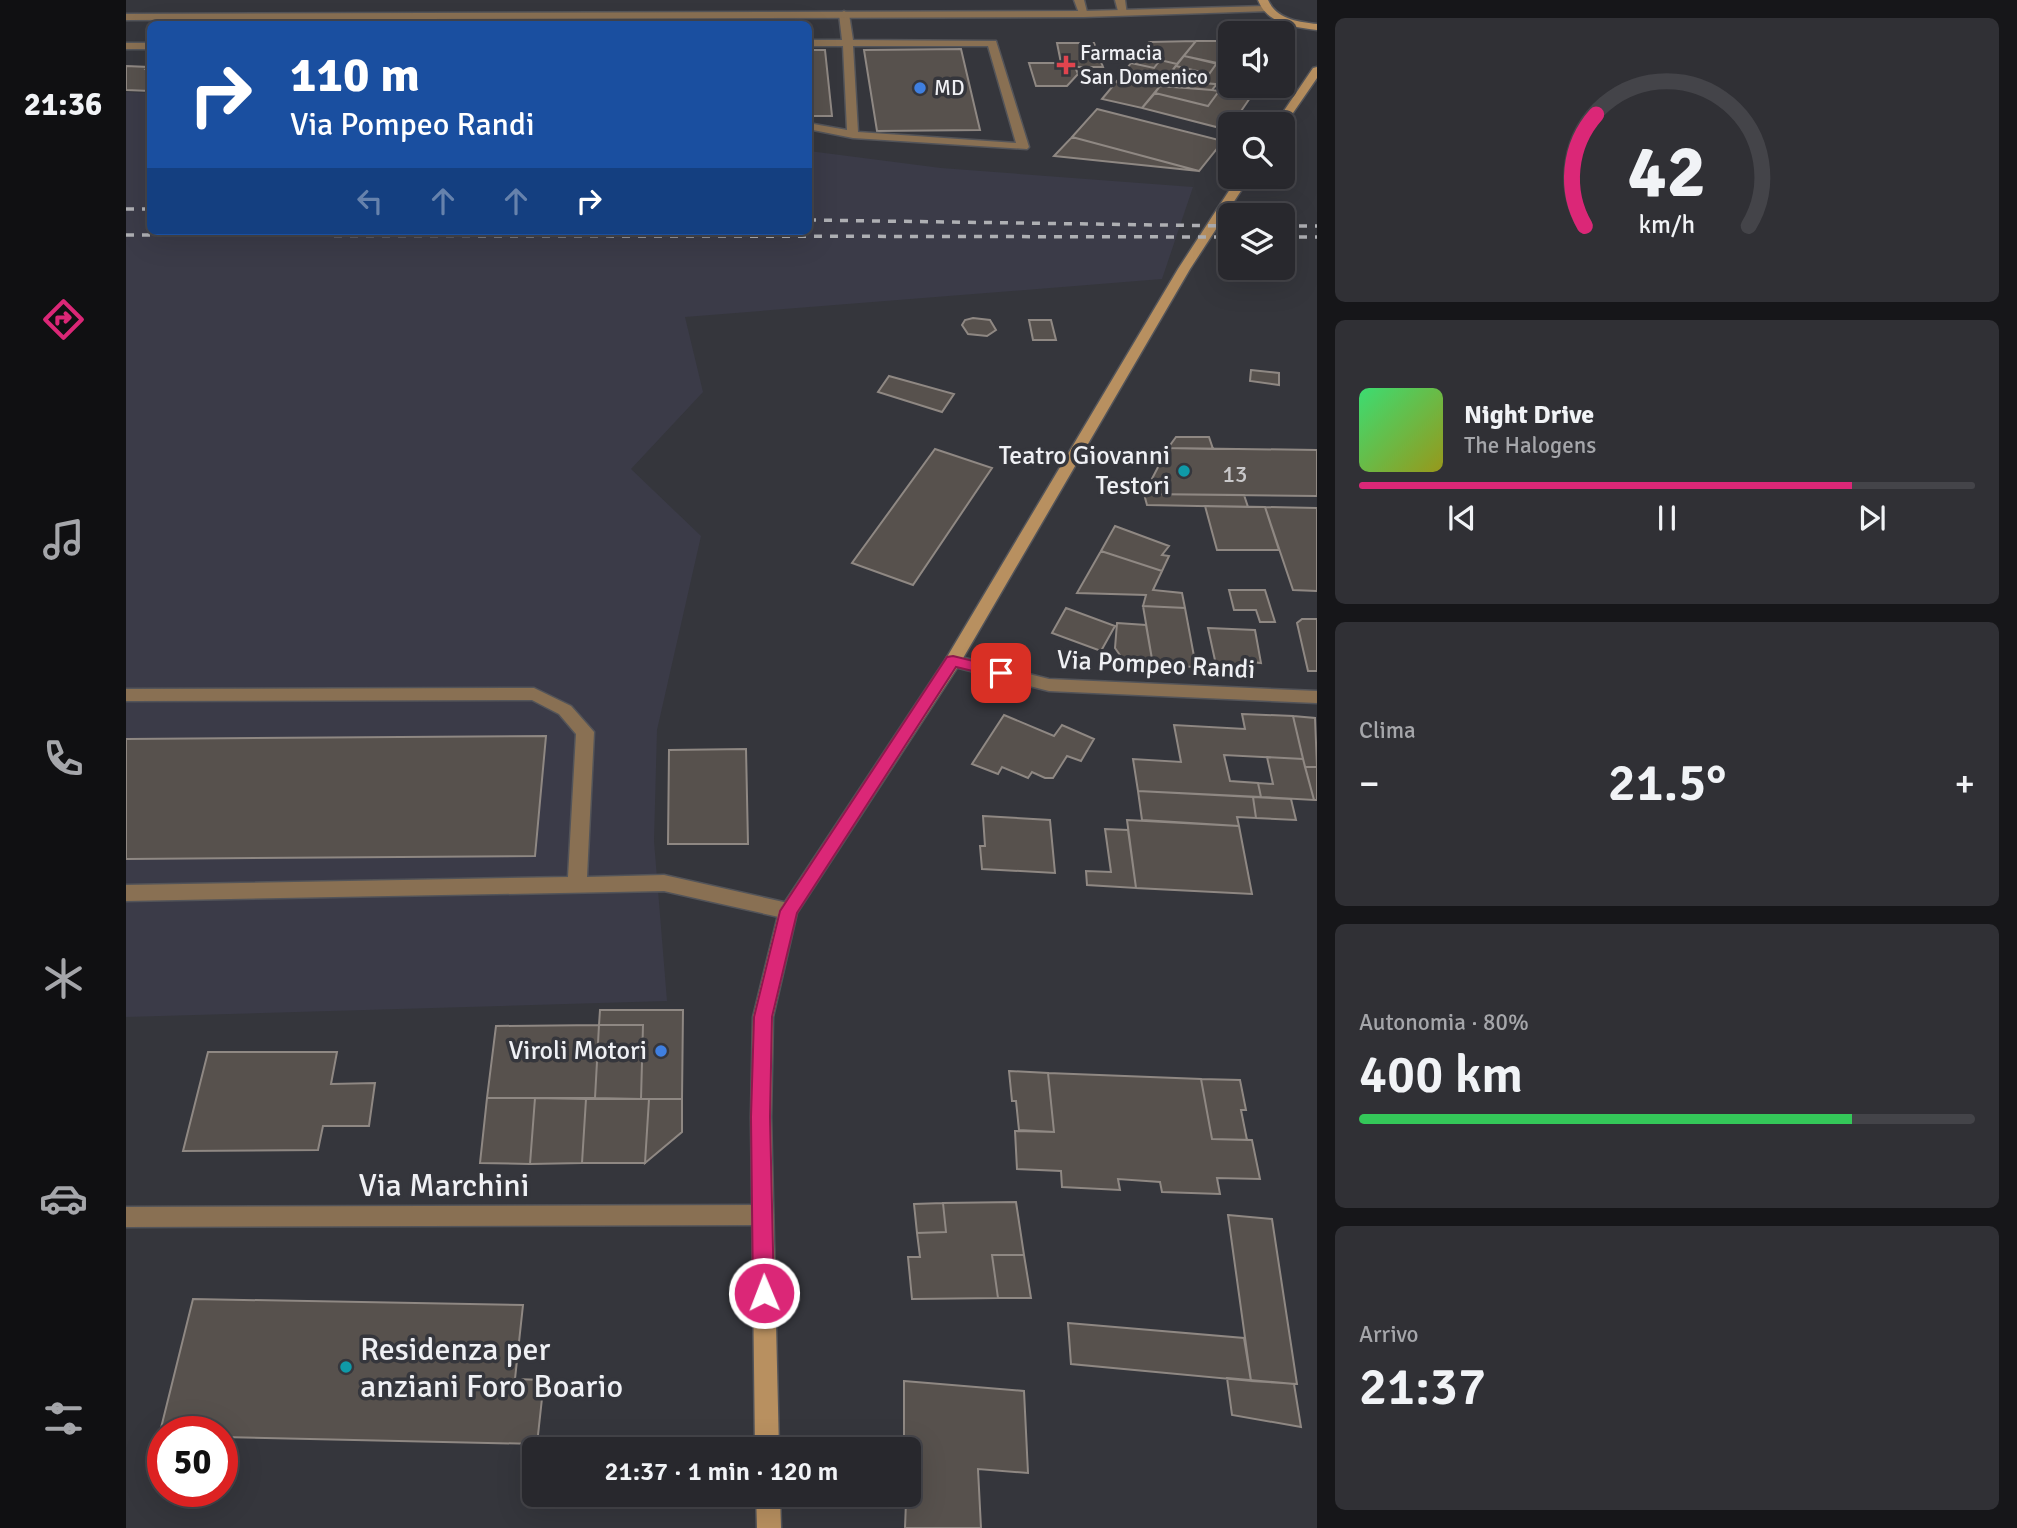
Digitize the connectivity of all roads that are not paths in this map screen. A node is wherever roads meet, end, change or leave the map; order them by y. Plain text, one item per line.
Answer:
1 (1079, 0) edge
2 (1120, 0) edge
3 (1264, 4) edge
4 (1123, 13) junction
5 (844, 14) junction
6 (1084, 14) junction
7 (396, 16) junction
8 (126, 17) edge
9 (533, 20) edge
10 (388, 21) edge
11 (1317, 27) edge
12 (812, 43) edge
13 (848, 43) junction
14 (126, 46) edge
15 (147, 46) edge
16 (1317, 71) edge
17 (1288, 112) edge
18 (812, 127) edge
19 (853, 135) junction
20 (1236, 189) edge
21 (953, 661) junction
22 (126, 695) edge
23 (1317, 697) edge
24 (577, 885) junction
25 (126, 893) edge
26 (789, 911) junction
27 (762, 1215) junction
28 (126, 1217) edge
29 (766, 1437) edge
30 (768, 1507) edge
31 (769, 1528) edge

1 - 6 street
2 - 4 street
3 - 4 street
3 - 11 main road
4 - 6 street
5 - 6 street
5 - 9 street
5 - 13 street
7 - 8 street
7 - 9 street
7 - 10 street
12 - 13 street
13 - 19 street
13 - 19 street
14 - 15 street
16 - 17 main road
18 - 19 street
20 - 21 main road
21 - 23 street, Via Pompeo Randi
21 - 26 main road
22 - 24 street
24 - 25 street
24 - 26 street
26 - 27 main road
27 - 28 street, Via Marchini
27 - 29 main road
30 - 31 main road

